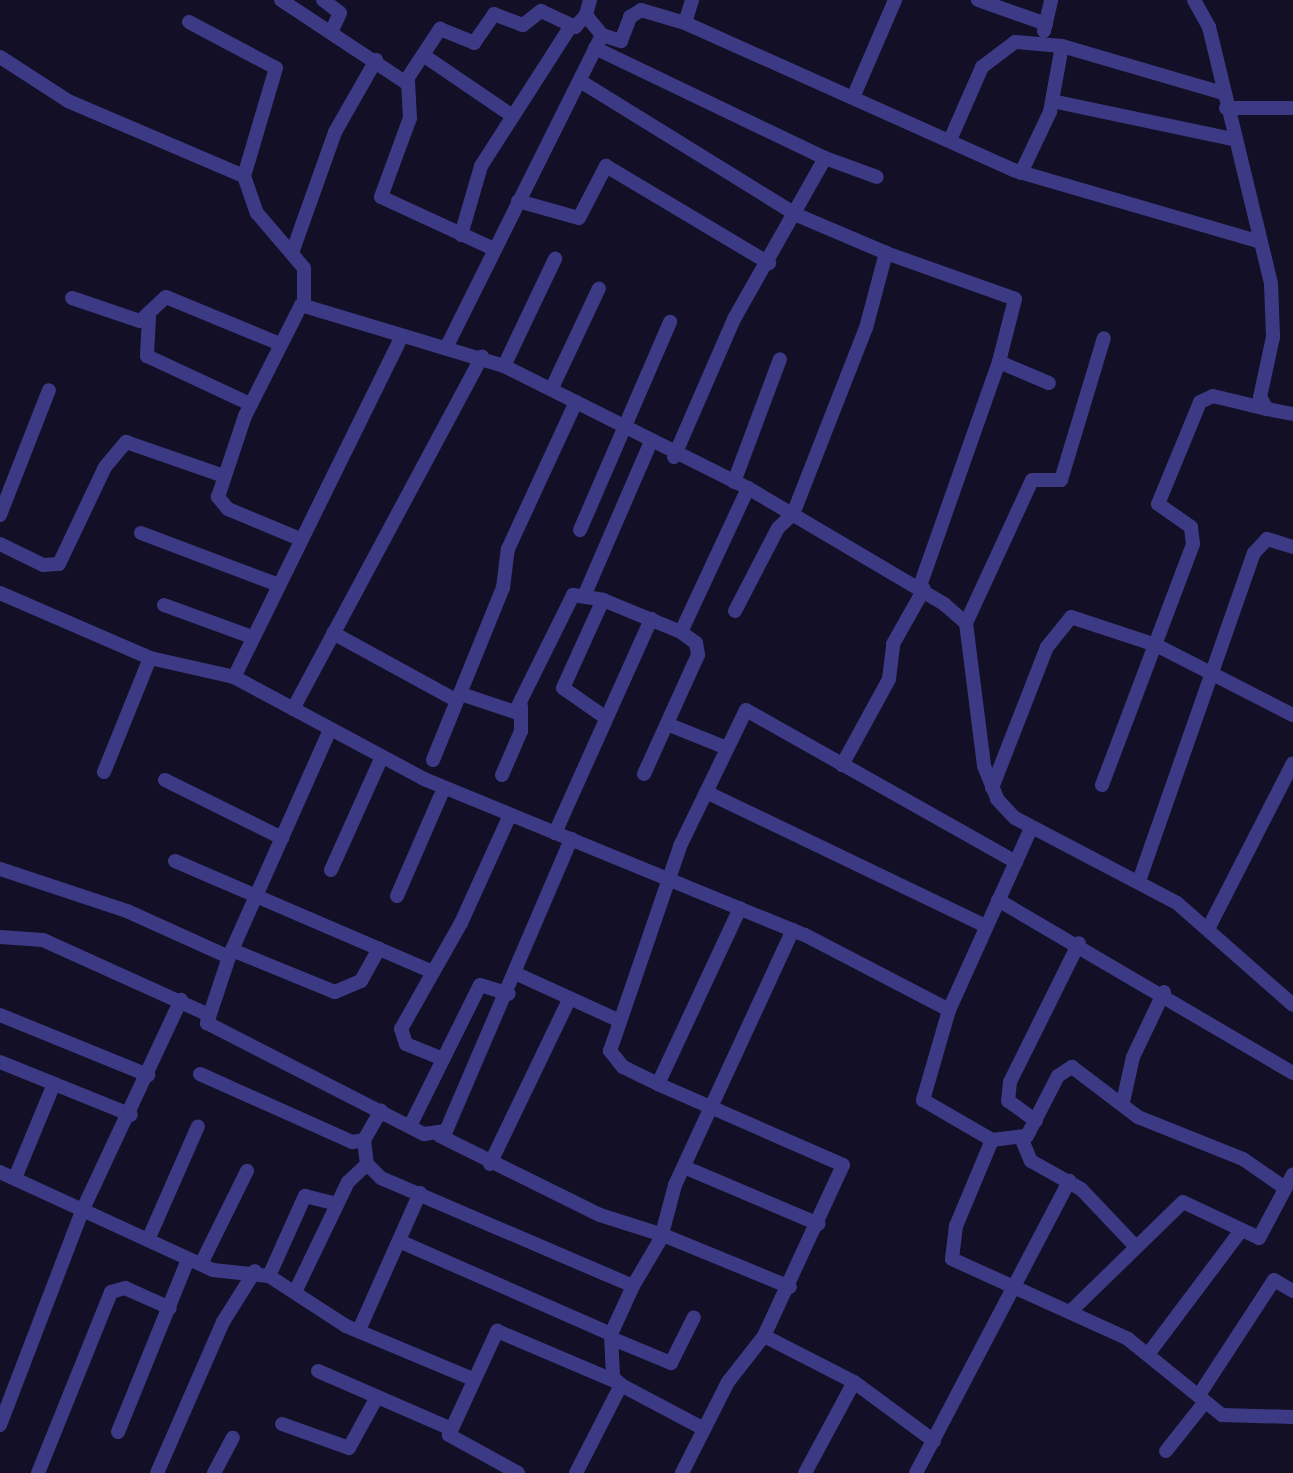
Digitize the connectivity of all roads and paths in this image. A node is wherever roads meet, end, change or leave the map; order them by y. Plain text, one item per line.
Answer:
1 (281, 0) edge
2 (323, 0) edge
3 (692, 0) edge
4 (895, 0) edge
5 (978, 0) edge
6 (1051, 0) edge
7 (1194, 0) edge
8 (588, 7) edge
9 (189, 22) dead end
10 (685, 23) junction
11 (1046, 24) junction
12 (571, 26) junction
13 (332, 30) junction
14 (598, 42) junction
15 (1042, 42) junction
16 (1062, 46) junction
17 (423, 55) junction
18 (0, 57) edge
19 (376, 60) junction
20 (408, 81) junction
21 (580, 81) junction
22 (855, 93) junction
23 (1224, 100) junction
24 (1052, 101) junction
25 (1293, 108) edge
26 (511, 115) junction
27 (1233, 139) junction
28 (950, 140) junction
29 (825, 158) junction
30 (1021, 173) junction
31 (244, 176) junction
32 (877, 177) dead end
33 (518, 201) junction
34 (797, 215) junction
35 (461, 235) junction
36 (1257, 241) junction
37 (494, 249) junction
38 (292, 253) junction
39 (886, 253) junction
40 (555, 259) dead end
41 (769, 263) junction
42 (599, 288) dead end
43 (72, 298) dead end
44 (304, 305) junction
45 (149, 317) junction
46 (670, 322) dead end
47 (402, 336) junction
48 (1104, 338) dead end
49 (280, 344) junction
50 (447, 346) junction
51 (482, 357) junction
52 (780, 359) dead end
53 (999, 362) junction
54 (504, 366) junction
55 (1049, 383) dead end
56 (552, 388) junction
57 (49, 390) dead end
58 (576, 402) junction
59 (250, 404) junction
60 (1267, 409) junction
61 (1293, 414) edge
62 (623, 429) junction
63 (650, 444) junction
64 (674, 457) junction
65 (224, 476) junction
66 (741, 485) junction
67 (793, 514) junction
68 (0, 515) edge
69 (580, 530) dead end
70 (141, 533) dead end
71 (300, 539) junction
72 (0, 544) edge
73 (1293, 547) edge
74 (276, 584) junction
75 (922, 587) junction
76 (0, 593) edge
77 (585, 594) junction
78 (603, 600) junction
79 (164, 605) dead end
80 (735, 611) dead end
81 (651, 619) junction
82 (966, 623) junction
83 (681, 632) junction
84 (333, 633) junction
85 (252, 637) junction
86 (1156, 645) junction
87 (150, 658) junction
88 (1214, 676) junction
89 (234, 677) junction
90 (459, 697) junction
91 (521, 706) junction
92 (293, 709) junction
93 (1293, 715) edge
94 (606, 718) junction
95 (667, 724) junction
96 (329, 732) junction
97 (727, 748) junction
98 (381, 759) junction
99 (433, 760) dead end
100 (1293, 763) edge
101 (842, 765) junction
102 (104, 772) dead end
103 (644, 774) dead end
104 (502, 775) dead end
105 (165, 780) dead end
106 (1102, 785) dead end
107 (444, 788) junction
108 (992, 788) junction
109 (706, 792) junction
110 (510, 815) junction
111 (1031, 828) junction
112 (555, 833) junction
113 (282, 838) junction
114 (571, 839) junction
115 (175, 861) dead end
116 (1016, 862) junction
117 (0, 869) edge
118 (331, 870) dead end
119 (671, 881) junction
120 (1139, 881) junction
121 (256, 895) junction
122 (397, 896) dead end
123 (998, 900) junction
124 (740, 908) junction
125 (986, 926) junction
126 (1208, 929) junction
127 (793, 930) junction
128 (0, 937) edge
129 (1079, 943) junction
130 (379, 949) junction
131 (230, 953) junction
132 (433, 972) junction
133 (517, 974) junction
134 (1164, 992) junction
135 (509, 994) junction
136 (570, 998) junction
137 (181, 1000) junction
138 (1293, 1005) edge
139 (949, 1010) junction
140 (207, 1014) junction
141 (0, 1015) edge
142 (618, 1020) junction
143 (443, 1059) junction
144 (0, 1062) edge
145 (1293, 1073) edge
146 (200, 1074) dead end
147 (148, 1075) junction
148 (54, 1084) junction
149 (658, 1084) junction
150 (1123, 1102) junction
151 (711, 1110) junction
152 (381, 1111) junction
153 (131, 1115) junction
154 (1036, 1121) junction
155 (198, 1126) dead end
156 (410, 1126) junction
157 (440, 1136) junction
158 (364, 1140) junction
159 (992, 1140) junction
160 (1022, 1140) junction
161 (367, 1164) junction
162 (490, 1164) junction
163 (684, 1167) junction
164 (247, 1171) dead end
165 (0, 1172) edge
166 (1293, 1174) edge
167 (15, 1178) junction
168 (1069, 1181) junction
169 (1285, 1188) junction
170 (420, 1193) junction
171 (337, 1204) junction
172 (83, 1209) junction
173 (818, 1224) junction
174 (1240, 1232) junction
175 (662, 1235) junction
176 (148, 1240) junction
177 (399, 1241) junction
178 (1136, 1247) junction
179 (195, 1262) junction
180 (262, 1274) junction
181 (1014, 1284) junction
182 (633, 1286) junction
183 (790, 1287) junction
184 (296, 1290) junction
185 (1293, 1291) edge
186 (170, 1308) junction
187 (1073, 1309) junction
188 (694, 1317) dead end
189 (359, 1330) junction
190 (612, 1336) junction
191 (764, 1336) junction
192 (1149, 1353) junction
193 (318, 1371) dead end
194 (473, 1379) junction
195 (854, 1382) junction
196 (618, 1383) junction
197 (377, 1397) junction
198 (1202, 1398) junction
199 (1293, 1417) edge
200 (282, 1424) dead end
201 (0, 1425) edge
202 (449, 1428) junction
203 (704, 1429) junction
204 (118, 1432) dead end
205 (233, 1438) dead end
206 (934, 1441) junction
207 (1166, 1451) dead end
208 (487, 1458) junction
209 (38, 1473) edge
210 (157, 1473) edge
211 (214, 1473) edge
212 (479, 1473) edge
213 (518, 1473) edge
214 (576, 1473) edge
215 (682, 1473) edge
216 (805, 1473) edge
217 (916, 1473) edge

1 - 13 street
2 - 13 street
3 - 10 street
4 - 22 street
5 - 11 street
6 - 11 street
7 - 23 street
8 - 12 street
8 - 14 street
9 - 31 street
10 - 14 street
10 - 22 street
11 - 15 street
12 - 17 street
12 - 26 street
13 - 19 street
14 - 21 street
14 - 29 street
15 - 16 street
15 - 28 street
16 - 23 street
16 - 24 street
17 - 20 street
17 - 26 street
18 - 31 street
19 - 20 street
19 - 38 street
20 - 35 street
21 - 33 street
21 - 34 street
22 - 28 street
23 - 25 street
23 - 27 street
24 - 27 street
24 - 30 street
26 - 35 street
27 - 36 street
28 - 30 street
29 - 32 street
29 - 34 street
30 - 36 street
31 - 38 street
33 - 37 street
33 - 41 street
34 - 39 street
34 - 41 street
35 - 37 street
36 - 60 street
37 - 50 street
38 - 44 street
39 - 53 street
39 - 67 street
40 - 54 street
41 - 64 street
42 - 56 street
43 - 45 street
44 - 47 street
44 - 49 street
45 - 49 street
45 - 59 street
46 - 62 street
47 - 50 street
47 - 71 street
48 - 82 street
49 - 59 street
50 - 51 street
51 - 54 street
51 - 84 street
52 - 66 street
53 - 55 street
53 - 75 street
54 - 56 street
56 - 58 street
57 - 68 street
58 - 62 street
58 - 90 street
59 - 65 street
60 - 61 street
60 - 86 street
62 - 63 street
62 - 69 street
63 - 64 street
63 - 77 street
64 - 66 street
65 - 71 street
65 - 72 street
66 - 67 street
66 - 83 street
67 - 75 street
67 - 80 street
70 - 74 street
71 - 74 street
73 - 88 street
74 - 85 street
75 - 82 street
75 - 101 street
76 - 87 street
77 - 78 street
77 - 91 street
78 - 81 street
78 - 94 street
79 - 85 street
81 - 83 street
81 - 94 street
82 - 108 street
83 - 95 street
84 - 90 street
84 - 92 street
85 - 89 street
86 - 88 street
86 - 106 street
86 - 108 street
87 - 89 street
87 - 102 street
88 - 93 street
88 - 120 street
89 - 92 street
90 - 91 street
90 - 99 street
91 - 104 street
92 - 96 street
94 - 112 street
95 - 97 street
95 - 103 street
96 - 98 street
96 - 113 street
97 - 101 street
97 - 109 street
98 - 107 street
98 - 118 street
100 - 126 street
101 - 116 street
105 - 113 street
107 - 110 street
107 - 122 street
108 - 111 street
109 - 119 street
109 - 125 street
110 - 112 street
110 - 132 street
111 - 116 street
111 - 120 street
112 - 114 street
113 - 121 street
114 - 119 street
114 - 133 street
115 - 121 street
116 - 123 street
117 - 131 street
119 - 124 street
119 - 142 street
120 - 126 street
121 - 130 street
121 - 131 street
123 - 125 street
123 - 129 street
124 - 127 street
124 - 149 street
125 - 139 street
126 - 138 street
127 - 139 street
127 - 151 street
128 - 137 street
129 - 134 street
129 - 154 street
130 - 131 street
130 - 132 street
131 - 140 street
132 - 143 street
133 - 135 street
133 - 136 street
134 - 145 street
134 - 150 street
135 - 143 street
135 - 157 street
136 - 142 street
136 - 162 street
137 - 140 street
137 - 147 street
139 - 159 street
140 - 152 street
141 - 147 street
142 - 149 street
143 - 156 street
144 - 148 street
146 - 158 street
147 - 153 street
148 - 153 street
148 - 167 street
149 - 151 street
150 - 154 street
150 - 169 street
151 - 163 street
151 - 173 street
152 - 156 street
152 - 158 street
153 - 172 street
154 - 160 street
155 - 176 street
156 - 157 street
157 - 162 street
158 - 161 street
159 - 160 street
159 - 181 street
160 - 168 street
161 - 170 street
161 - 171 street
162 - 175 street
163 - 173 street
163 - 175 street
164 - 179 street
165 - 167 street
166 - 169 street
167 - 172 street
168 - 178 street
168 - 181 street
169 - 174 street
170 - 177 street
170 - 182 street
171 - 180 street
171 - 184 street
172 - 176 street
172 - 201 street
173 - 183 street
174 - 178 street
174 - 192 street
175 - 182 street
175 - 183 street
176 - 179 street
177 - 189 street
177 - 190 street
178 - 187 street
179 - 180 street
179 - 186 street
180 - 184 street
180 - 210 street
181 - 187 street
181 - 206 street
182 - 190 street
183 - 191 street
184 - 189 street
185 - 198 street
186 - 204 street
186 - 209 street
187 - 192 street
188 - 190 street
189 - 194 street
190 - 196 street
191 - 195 street
191 - 203 street
192 - 198 street
193 - 197 street
194 - 196 street
194 - 202 street
195 - 206 street
195 - 216 street
196 - 203 street
196 - 214 street
197 - 200 street
197 - 202 street
198 - 199 street
198 - 207 street
202 - 208 street
203 - 215 street
205 - 211 street
206 - 217 street
208 - 212 street
208 - 213 street

